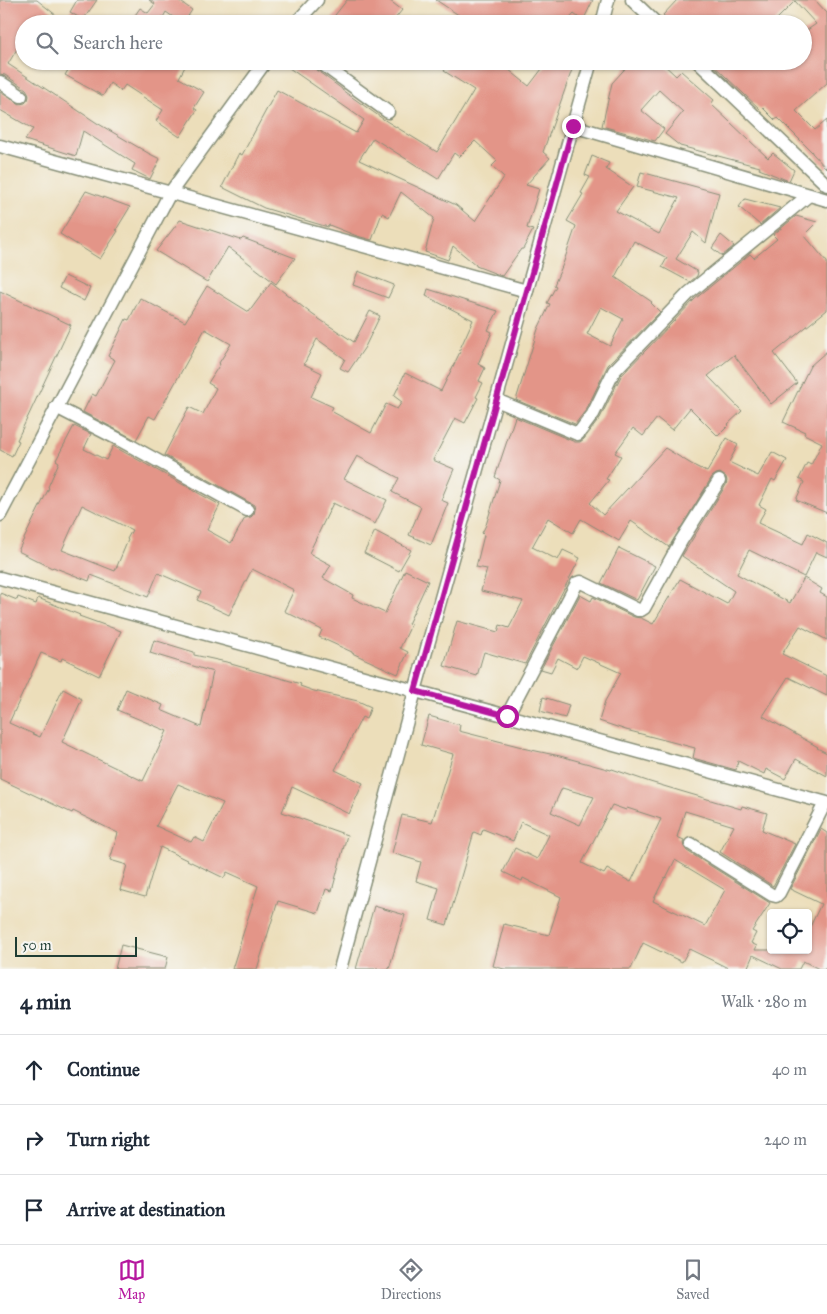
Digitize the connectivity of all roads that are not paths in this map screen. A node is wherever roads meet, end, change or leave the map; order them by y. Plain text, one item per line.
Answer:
1 (316, 0) edge
2 (608, 0) edge
3 (632, 0) edge
4 (303, 15) edge
5 (604, 15) edge
6 (648, 15) edge
7 (259, 70) edge
8 (330, 70) edge
9 (589, 70) edge
10 (706, 70) edge
11 (0, 82) edge
12 (21, 96) dead end
13 (388, 112) dead end
14 (573, 126) junction
15 (0, 146) edge
16 (827, 185) edge
17 (170, 193) junction
18 (809, 195) junction
19 (827, 200) edge
20 (527, 291) junction
21 (496, 400) junction
22 (56, 407) junction
23 (719, 481) dead end
24 (247, 510) dead end
25 (0, 516) edge
26 (0, 578) edge
27 (415, 691) junction
28 (507, 716) junction
29 (826, 803) edge
30 (691, 844) dead end
31 (340, 969) edge

1 - 4 street
2 - 5 street
3 - 6 street
7 - 17 street
8 - 13 street
9 - 14 street
10 - 16 street
11 - 12 street
14 - 18 street
14 - 20 street
15 - 17 street
17 - 20 street
17 - 22 street
18 - 19 street
18 - 21 street
20 - 21 street
21 - 27 street
22 - 24 street
22 - 25 street
23 - 28 street
26 - 27 street
27 - 28 street
27 - 31 street
28 - 29 street
29 - 30 street

